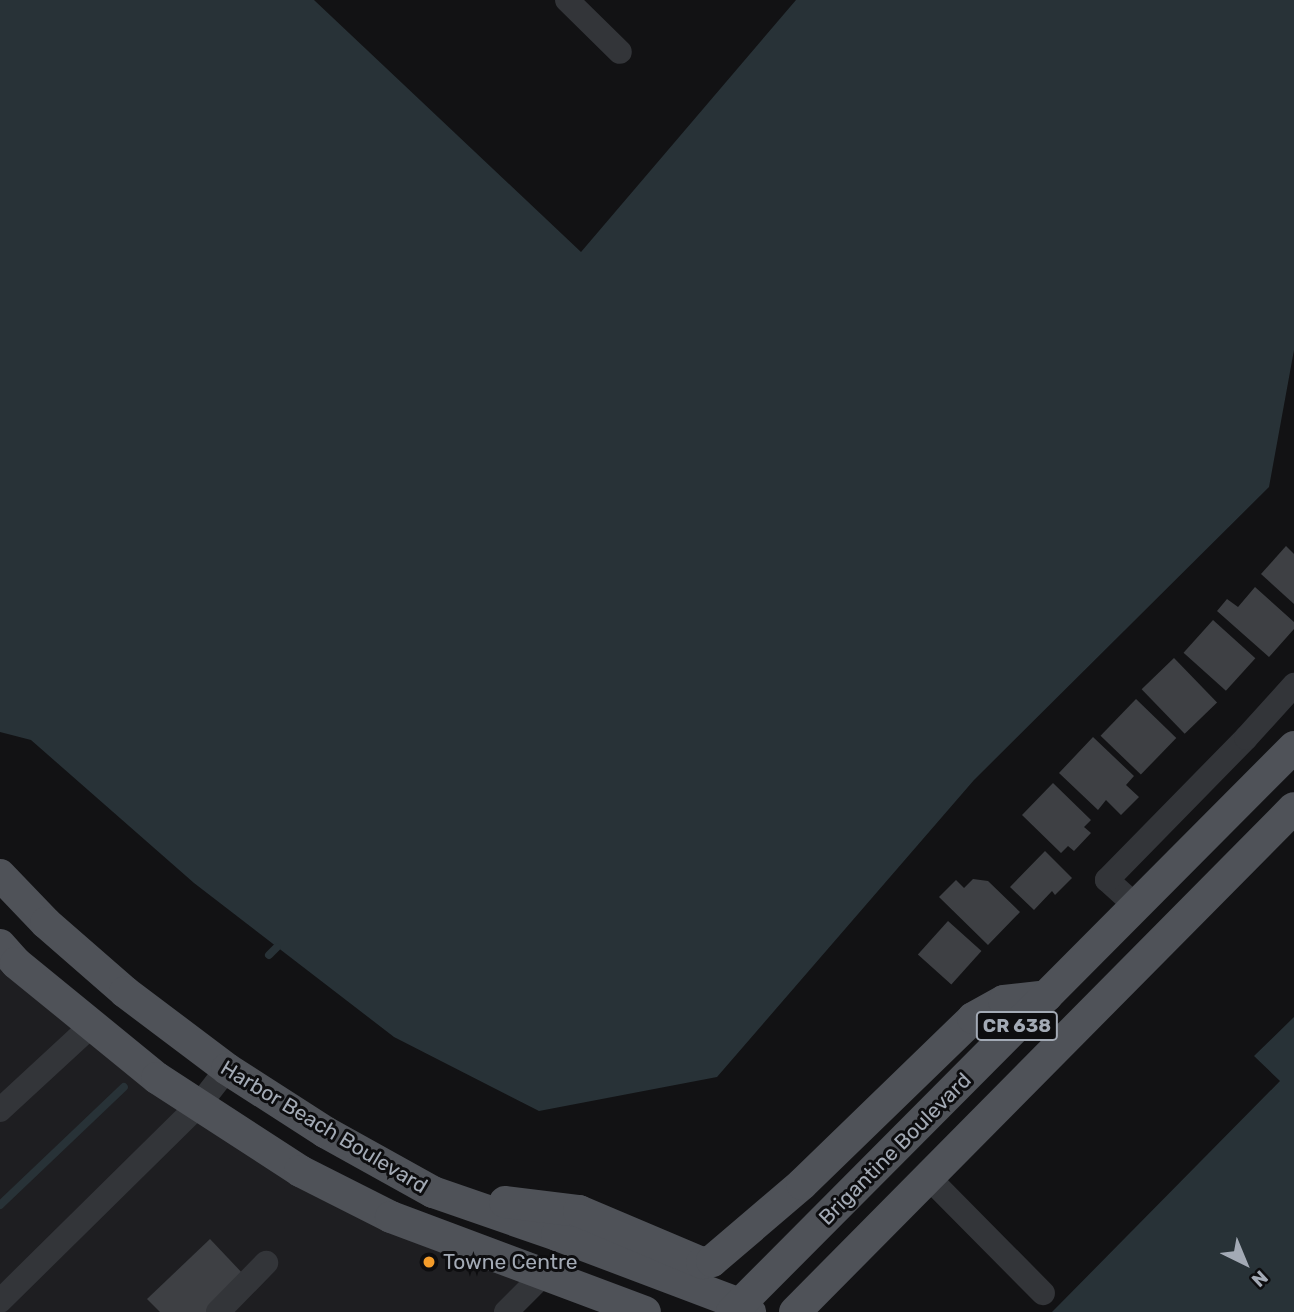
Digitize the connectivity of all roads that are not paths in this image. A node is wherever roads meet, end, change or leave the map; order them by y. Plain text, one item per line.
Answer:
1 (568, 0) edge
2 (620, 52) dead end
3 (1294, 685) edge
4 (1294, 747) edge
5 (1294, 808) edge
6 (1, 878) edge
7 (1136, 906) junction
8 (0, 945) edge
9 (1047, 996) junction
10 (91, 1026) junction
11 (227, 1069) junction
12 (199, 1105) junction
13 (0, 1110) edge
14 (929, 1178) junction
15 (432, 1192) junction
16 (267, 1263) dead end
17 (544, 1273) junction
18 (1043, 1293) dead end
19 (0, 1301) edge
20 (741, 1309) edge
21 (218, 1312) edge
22 (506, 1312) edge
23 (645, 1312) edge
24 (795, 1312) edge

1 - 2 street
3 - 7 street
4 - 7 main road, Brigantine Boulevard / CR 638
5 - 14 main road, Brigantine Boulevard / CR 638
6 - 11 main road, Harbor Beach Boulevard
7 - 9 main road, Brigantine Boulevard / CR 638
8 - 10 main road, Harbor Beach Boulevard
9 - 15 main road
9 - 20 main road, Brigantine Boulevard / CR 638
10 - 12 main road, Harbor Beach Boulevard
10 - 13 street
11 - 12 street
11 - 15 main road, Harbor Beach Boulevard
12 - 17 main road, Harbor Beach Boulevard
12 - 19 street
14 - 18 street
14 - 24 main road, Brigantine Boulevard / CR 638
15 - 20 main road, Harbor Beach Boulevard
16 - 21 street
17 - 22 street
17 - 23 main road, Harbor Beach Boulevard

